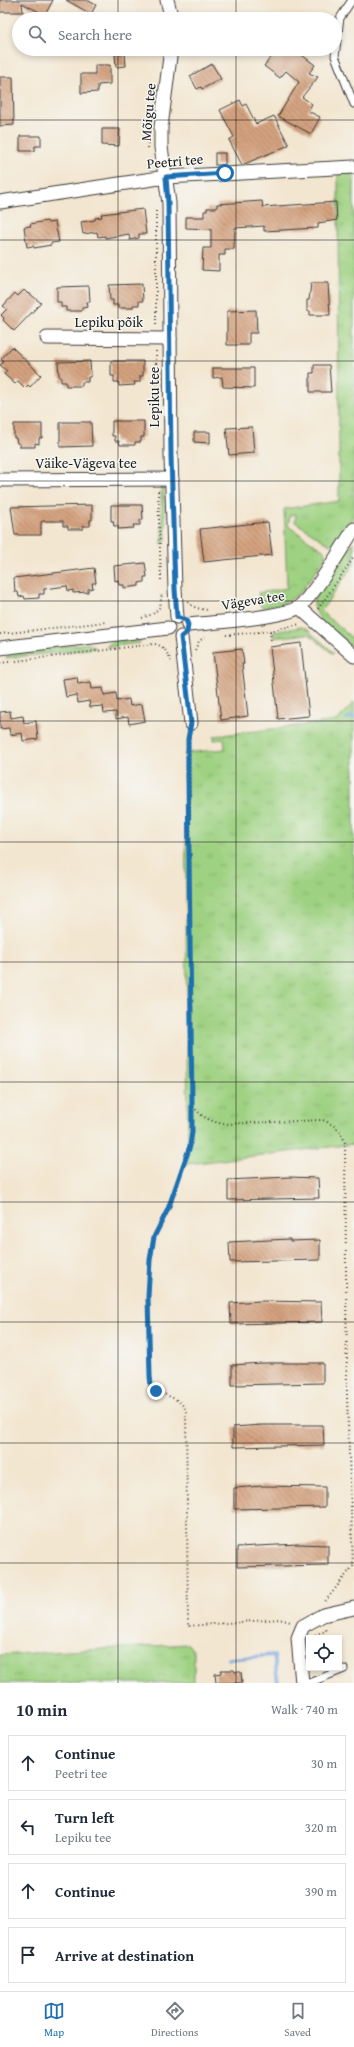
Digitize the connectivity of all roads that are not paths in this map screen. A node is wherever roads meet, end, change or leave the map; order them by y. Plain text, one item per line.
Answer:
1 (167, 0) edge
2 (352, 0) edge
3 (170, 12) edge
4 (342, 15) edge
5 (170, 56) edge
6 (335, 56) edge
7 (354, 104) edge
8 (354, 167) edge
9 (166, 177) junction
10 (0, 202) edge
11 (47, 338) dead end
12 (170, 339) junction
13 (172, 479) junction
14 (0, 480) edge
15 (354, 529) edge
16 (299, 607) junction
17 (177, 617) junction
18 (188, 625) junction
19 (168, 628) junction
20 (181, 637) junction
21 (0, 648) edge
22 (354, 656) edge
23 (191, 723) road end
24 (354, 1608) edge
25 (344, 1668) dead end
26 (302, 1683) edge
27 (309, 1683) edge

1 - 3 street
2 - 4 lane
5 - 9 street, Mõigu tee
6 - 7 lane
8 - 9 street, Peetri tee
9 - 10 street, Peetri tee
9 - 12 street, Lepiku tee
11 - 12 street, Lepiku põik
12 - 13 street, Lepiku tee
13 - 14 street, Väike-Vägeva tee
13 - 17 street, Lepiku tee
15 - 16 street, Vägeva tee
16 - 18 street, Vägeva tee
16 - 22 street
17 - 18 street
17 - 19 street
18 - 20 street
19 - 20 street
19 - 21 street
20 - 23 street
24 - 26 street
25 - 27 lane

